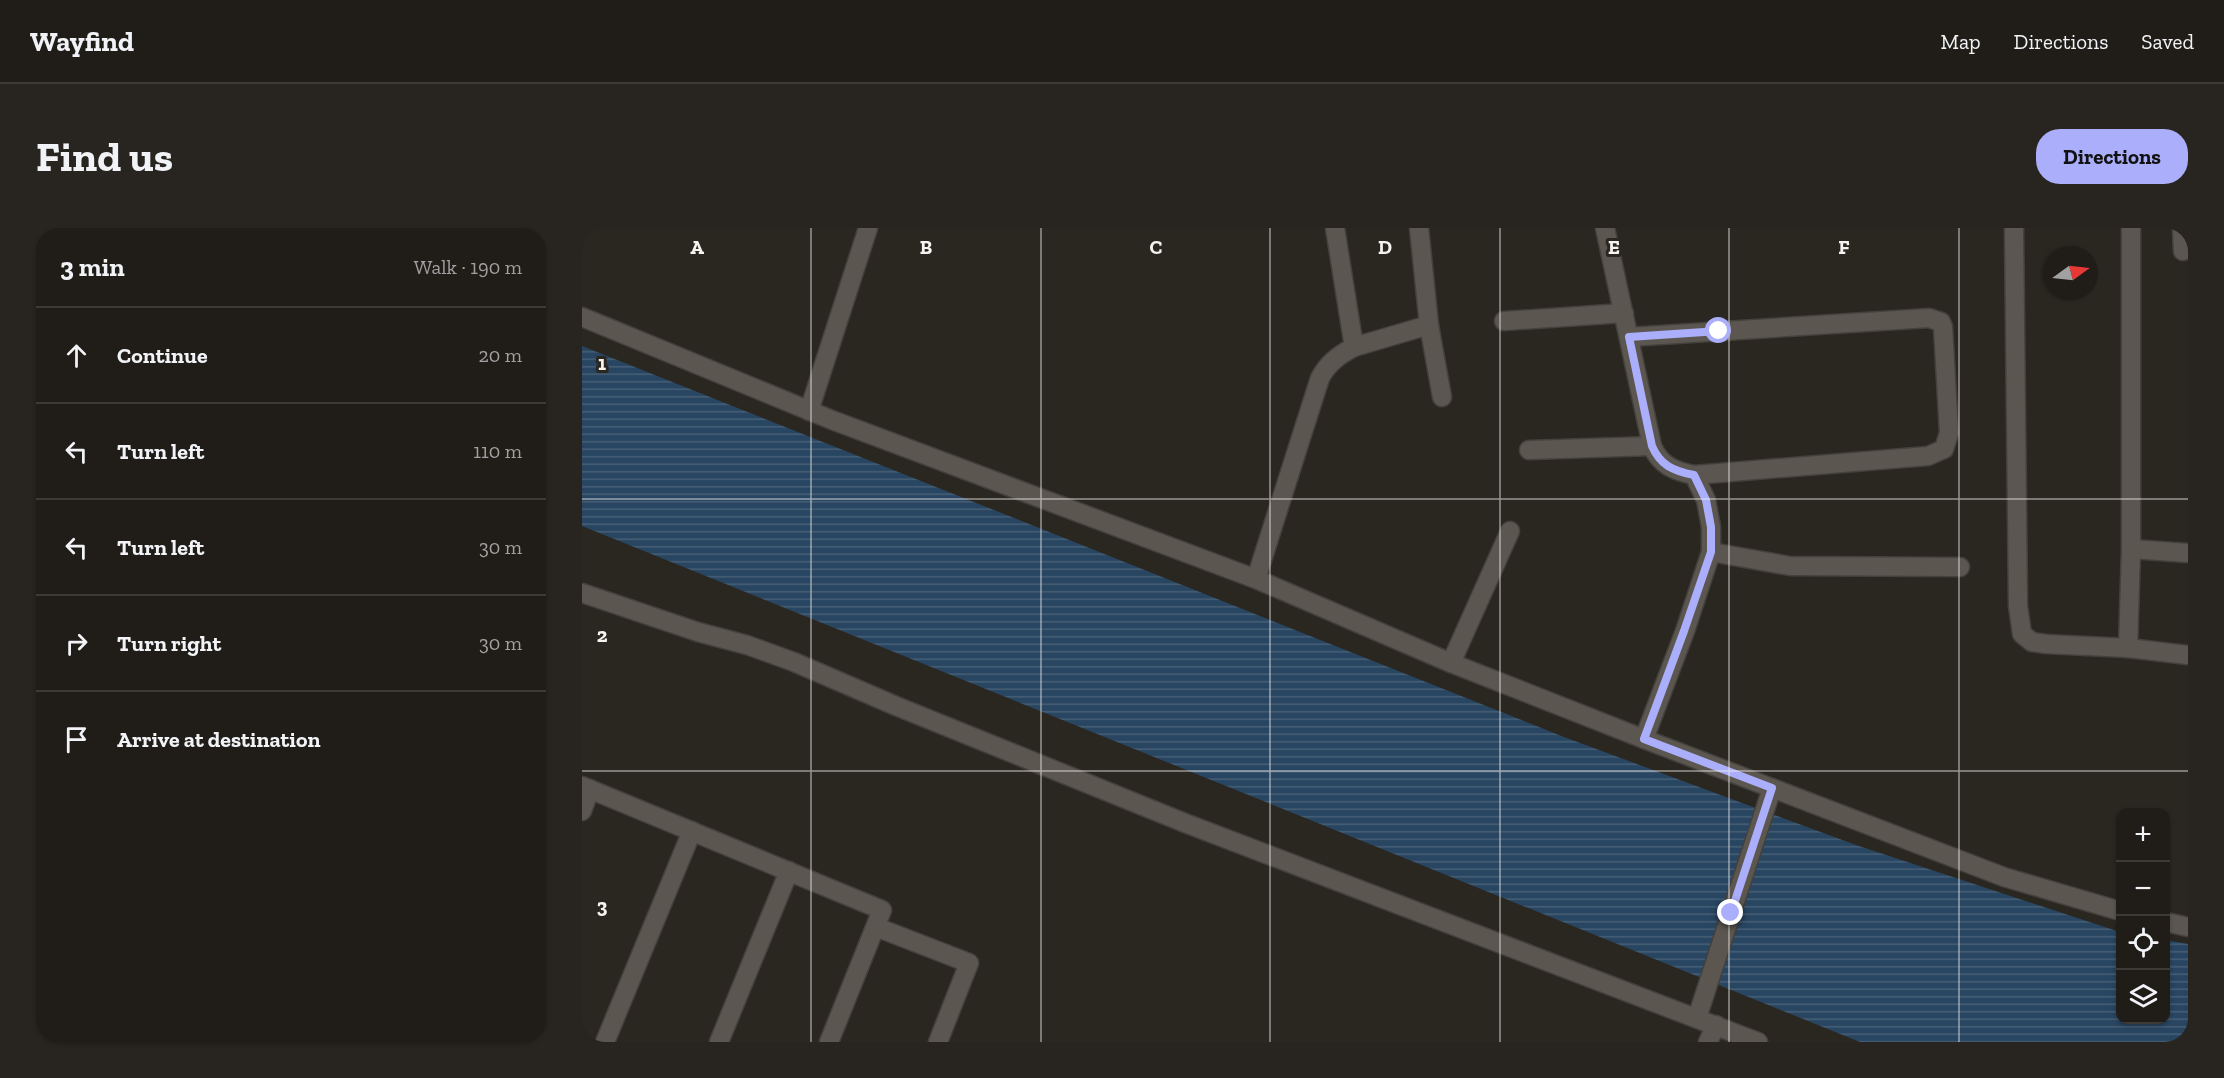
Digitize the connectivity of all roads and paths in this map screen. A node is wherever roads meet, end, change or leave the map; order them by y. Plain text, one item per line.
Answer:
1 (868, 228) edge
2 (1335, 228) edge
3 (1419, 228) edge
4 (1605, 228) edge
5 (2014, 228) edge
6 (2131, 228) edge
7 (2182, 228) edge
8 (2183, 251) dead end
9 (1624, 312) junction
10 (582, 317) edge
11 (1504, 321) dead end
12 (1429, 325) junction
13 (1629, 337) junction
14 (1354, 347) junction
15 (1442, 397) dead end
16 (809, 411) junction
17 (1652, 446) junction
18 (1529, 450) dead end
19 (1694, 475) junction
20 (1510, 531) dead end
21 (2132, 549) junction
22 (1711, 552) junction
23 (2188, 553) edge
24 (1960, 567) dead end
25 (1256, 579) junction
26 (582, 593) edge
27 (2128, 648) junction
28 (2188, 656) edge
29 (1451, 663) junction
30 (1644, 739) junction
31 (586, 787) edge
32 (1772, 788) junction
33 (582, 811) edge
34 (692, 831) junction
35 (789, 871) junction
36 (2116, 910) edge
37 (2170, 923) edge
38 (876, 927) junction
39 (2188, 927) edge
40 (1697, 1017) junction
41 (1716, 1025) junction
42 (605, 1042) edge
43 (719, 1042) edge
44 (829, 1042) edge
45 (938, 1042) edge
46 (1708, 1042) edge
47 (1758, 1042) edge

1 - 16 street
2 - 14 street
3 - 12 street
4 - 9 street
5 - 27 street
6 - 21 street
7 - 8 street
9 - 11 street
9 - 13 street
10 - 16 street
12 - 14 street
12 - 15 street
13 - 17 street
13 - 19 street
14 - 25 street
16 - 25 street
17 - 18 street
17 - 19 street
19 - 22 street
20 - 29 street
21 - 23 street
21 - 27 street
22 - 24 street
22 - 30 street
25 - 29 street
26 - 40 street
27 - 28 street
29 - 30 street
30 - 32 street
31 - 33 street
31 - 34 street
32 - 36 street
32 - 40 street
34 - 35 street
34 - 42 street
35 - 38 street
35 - 43 street
37 - 39 street
38 - 44 street
38 - 45 street
40 - 41 street
41 - 46 street
41 - 47 street

